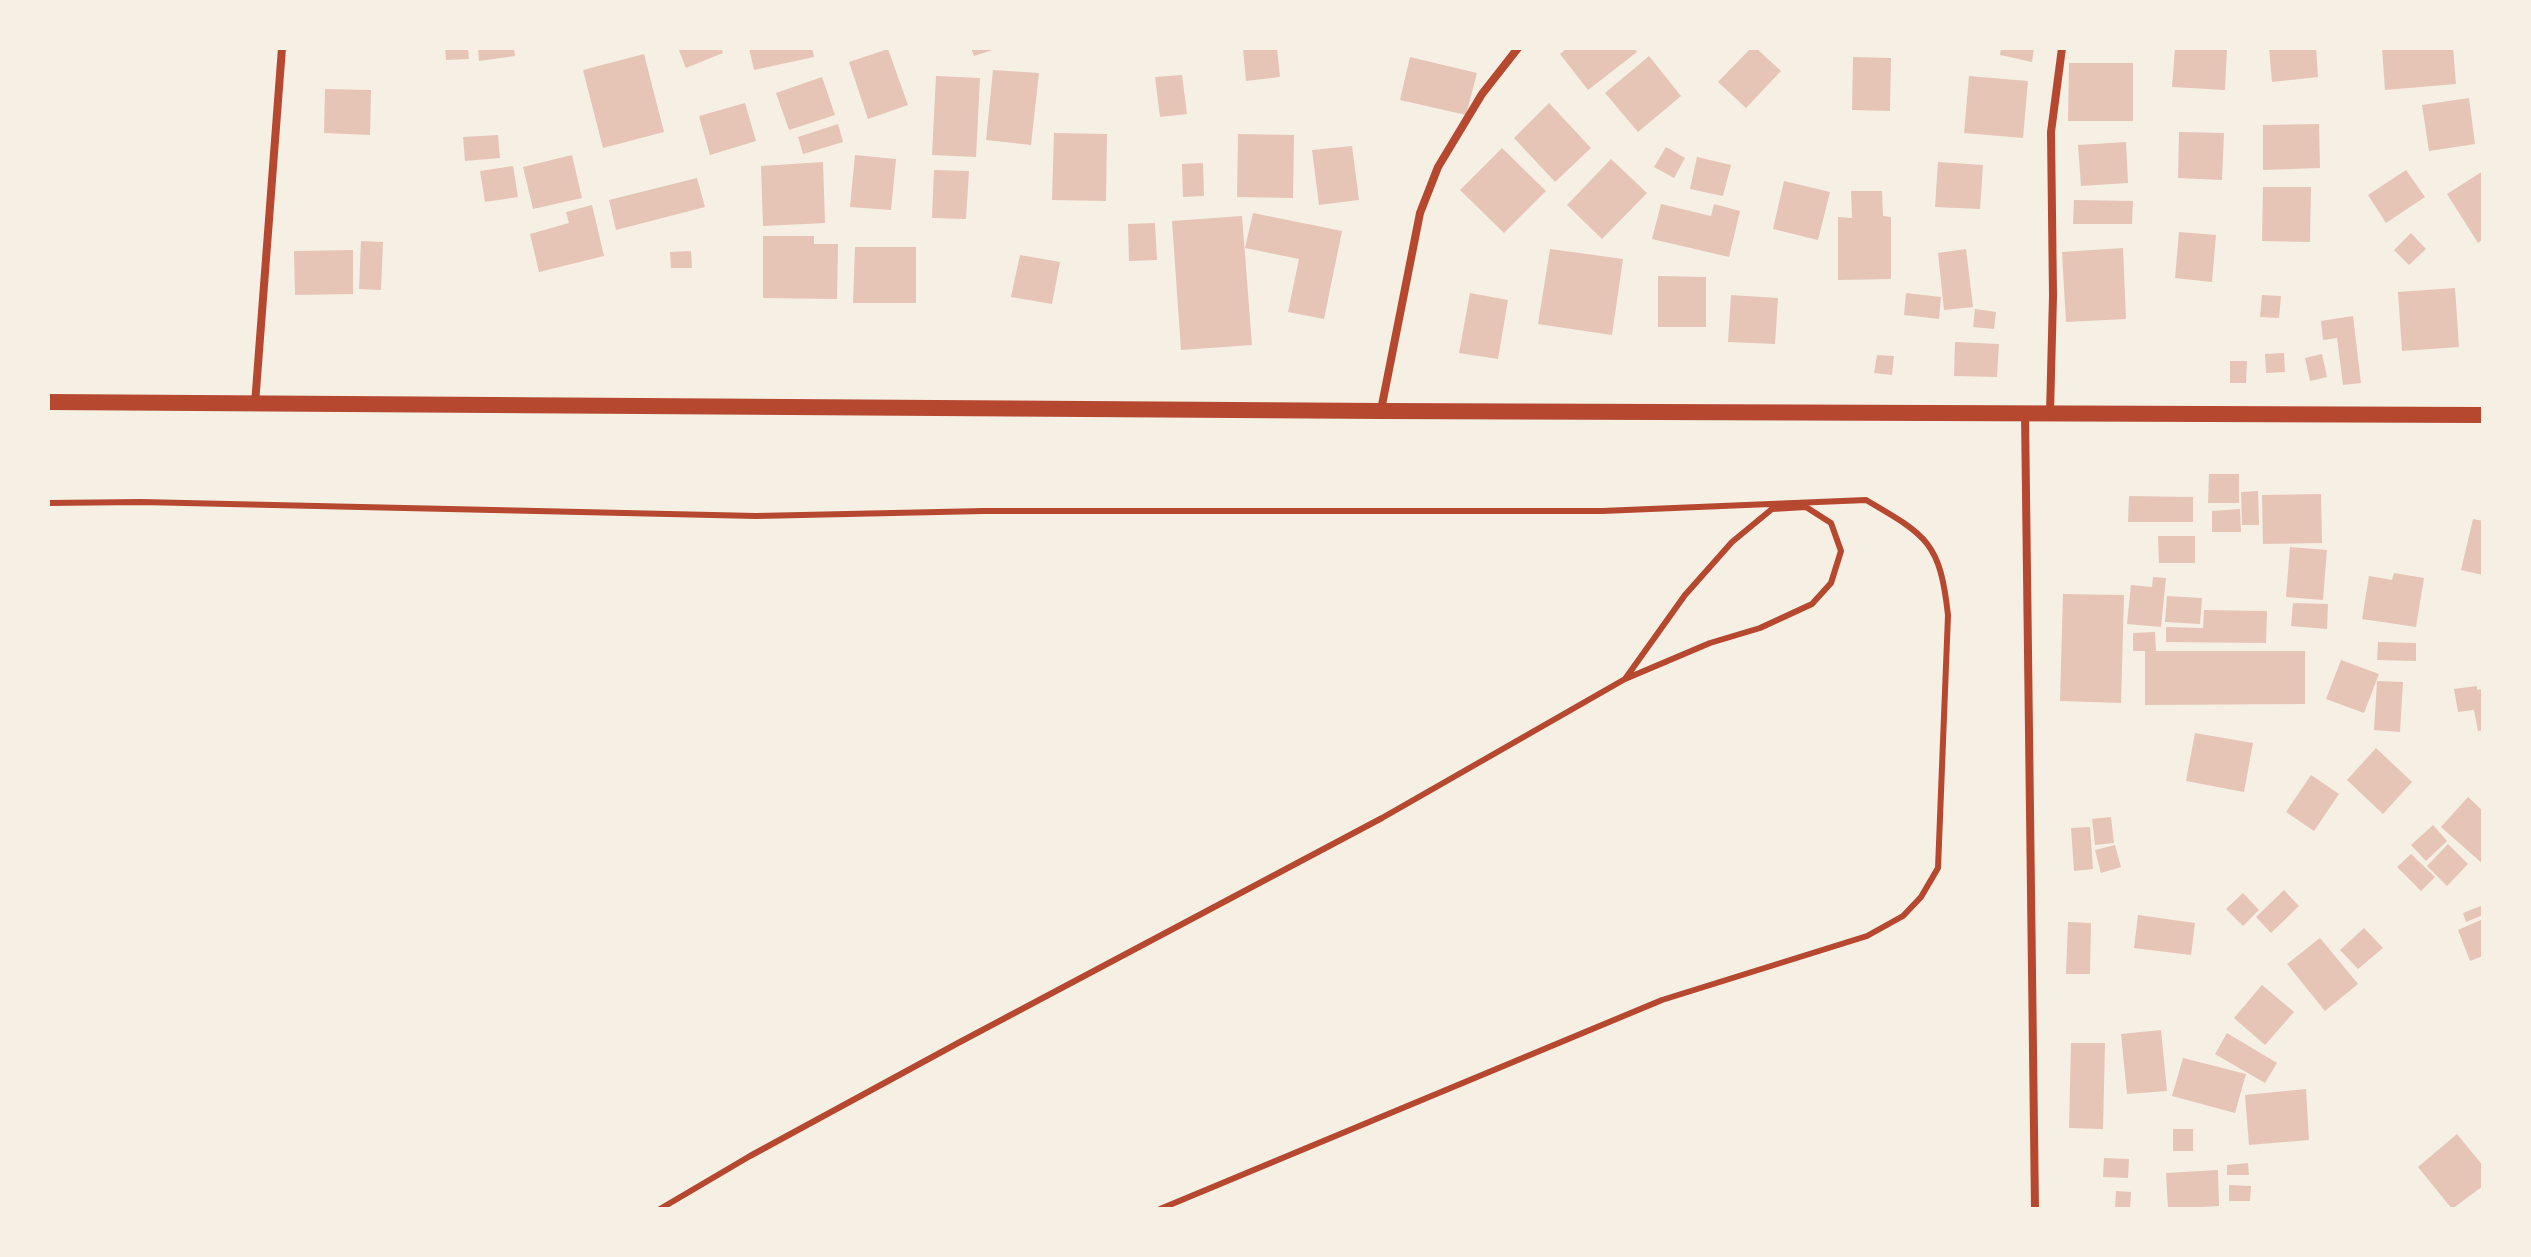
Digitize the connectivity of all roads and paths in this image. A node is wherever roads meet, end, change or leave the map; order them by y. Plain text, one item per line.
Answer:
1 (282, 48) edge
2 (1518, 48) edge
3 (2062, 48) edge
4 (48, 402) edge
5 (255, 405) junction
6 (1381, 411) junction
7 (2025, 414) junction
8 (2050, 414) junction
9 (2483, 415) edge
10 (48, 503) edge
11 (1625, 679) junction
12 (660, 1209) edge
13 (1160, 1209) edge
14 (2035, 1209) edge

1 - 5 street
2 - 6 street
3 - 8 street
4 - 5 main road
5 - 6 main road
6 - 7 main road
7 - 8 main road
7 - 14 street
8 - 9 main road
10 - 13 lane
11 - 11 lane
11 - 12 lane

